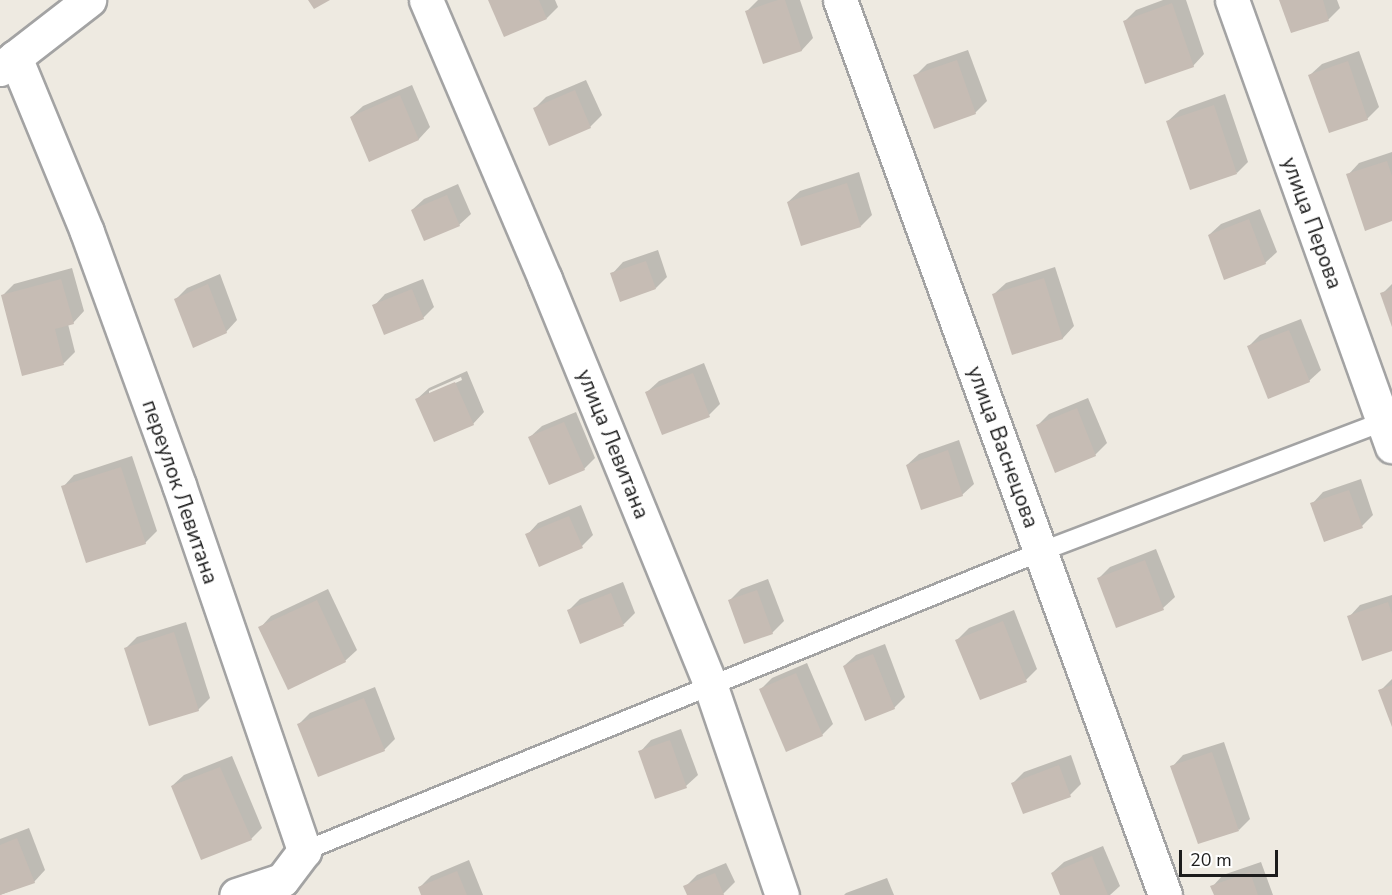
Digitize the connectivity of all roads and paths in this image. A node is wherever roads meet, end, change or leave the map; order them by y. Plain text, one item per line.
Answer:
1 (88, 0) edge
2 (426, 0) edge
3 (840, 0) edge
4 (1232, 0) edge
5 (8, 63) edge
6 (1388, 434) edge
7 (1040, 552) junction
8 (710, 684) junction
9 (304, 851) junction
10 (236, 895) edge
11 (782, 895) edge
12 (1165, 895) edge

1 - 5 street
2 - 8 street, улица Левитана
3 - 7 street, улица Васнецова
4 - 6 street, улица Перова
5 - 9 street, переулок Левитана
6 - 7 lane
7 - 8 lane
7 - 12 street, улица Васнецова
8 - 9 lane
8 - 11 street, улица Левитана
9 - 10 street

